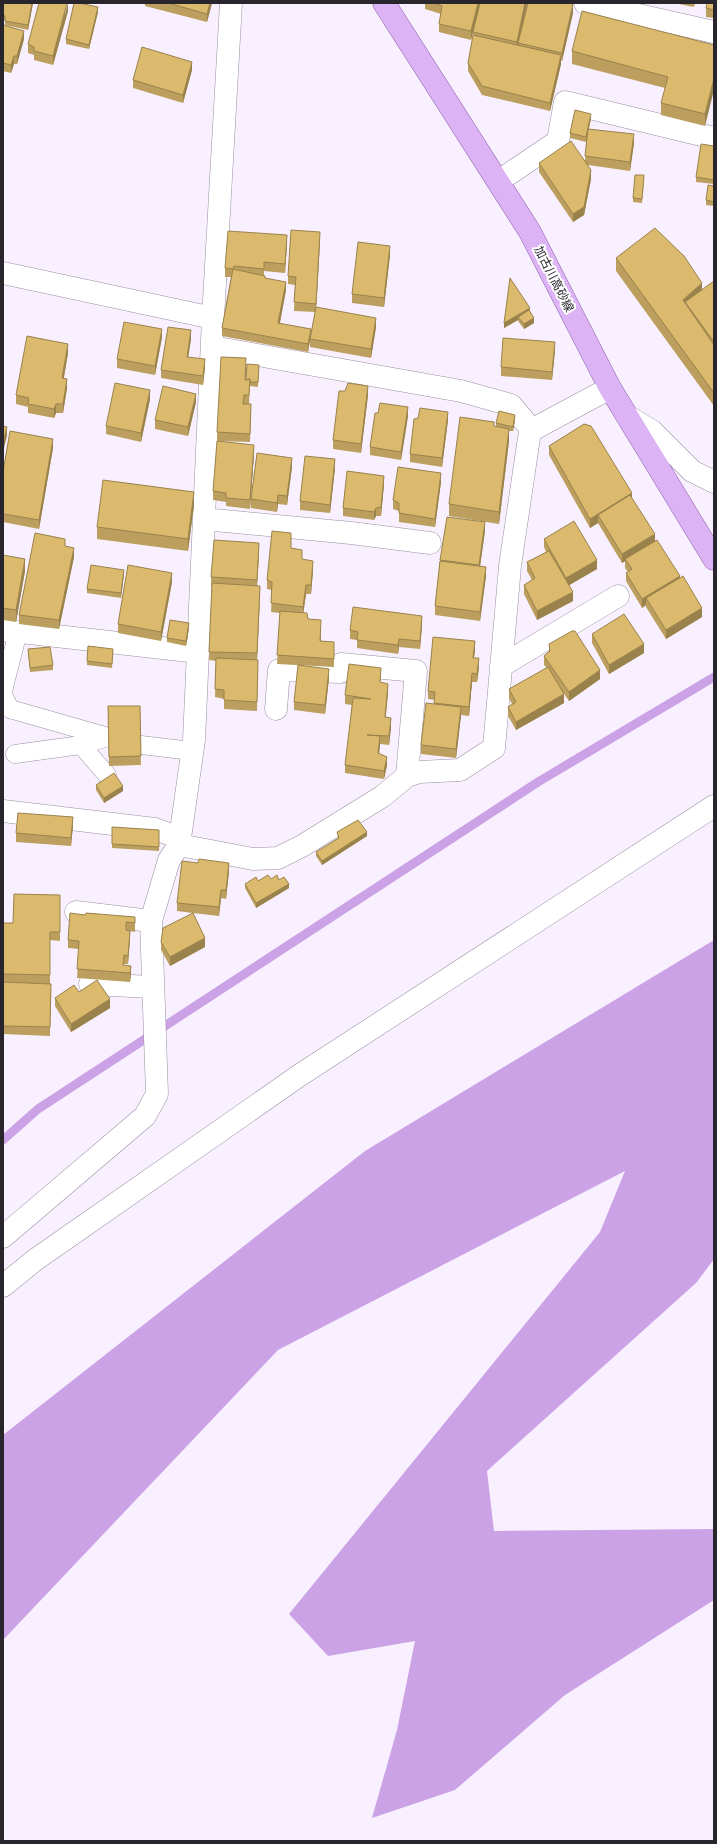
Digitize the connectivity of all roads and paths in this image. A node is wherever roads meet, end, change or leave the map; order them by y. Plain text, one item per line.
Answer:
1 (231, 3) edge
2 (384, 3) edge
3 (585, 3) edge
4 (714, 32) edge
5 (714, 138) edge
6 (508, 174) dead end
7 (3, 272) edge
8 (213, 318) junction
9 (212, 347) junction
10 (610, 388) junction
11 (627, 416) junction
12 (532, 430) junction
13 (714, 482) edge
14 (204, 519) junction
15 (430, 543) dead end
16 (714, 559) edge
17 (618, 596) dead end
18 (11, 631) edge
19 (198, 652) junction
20 (502, 666) junction
21 (3, 691) edge
22 (3, 695) edge
23 (276, 709) dead end
24 (81, 745) junction
25 (141, 746) edge
26 (192, 750) junction
27 (15, 754) dead end
28 (108, 775) edge
29 (407, 776) junction
30 (714, 806) edge
31 (3, 811) edge
32 (179, 842) junction
33 (76, 912) edge
34 (151, 921) junction
35 (90, 984) edge
36 (152, 993) junction
37 (3, 1238) edge
38 (3, 1286) edge

1 - 8 street
2 - 10 main road, 加古川高砂線
3 - 4 street
5 - 6 street
7 - 8 street
8 - 9 street
9 - 12 street
9 - 14 street
10 - 11 main road, 加古川高砂線
10 - 12 street
11 - 13 street
11 - 16 main road, 加古川高砂線
12 - 20 street
14 - 15 street
14 - 19 street
17 - 20 street
18 - 19 street
18 - 21 lane
19 - 26 street
20 - 29 street
22 - 24 lane
23 - 29 street
24 - 27 lane
24 - 28 lane
25 - 26 lane
26 - 32 street
29 - 32 street
30 - 38 street
31 - 32 street
32 - 34 street
33 - 34 street
34 - 36 street
35 - 36 street
36 - 37 street

